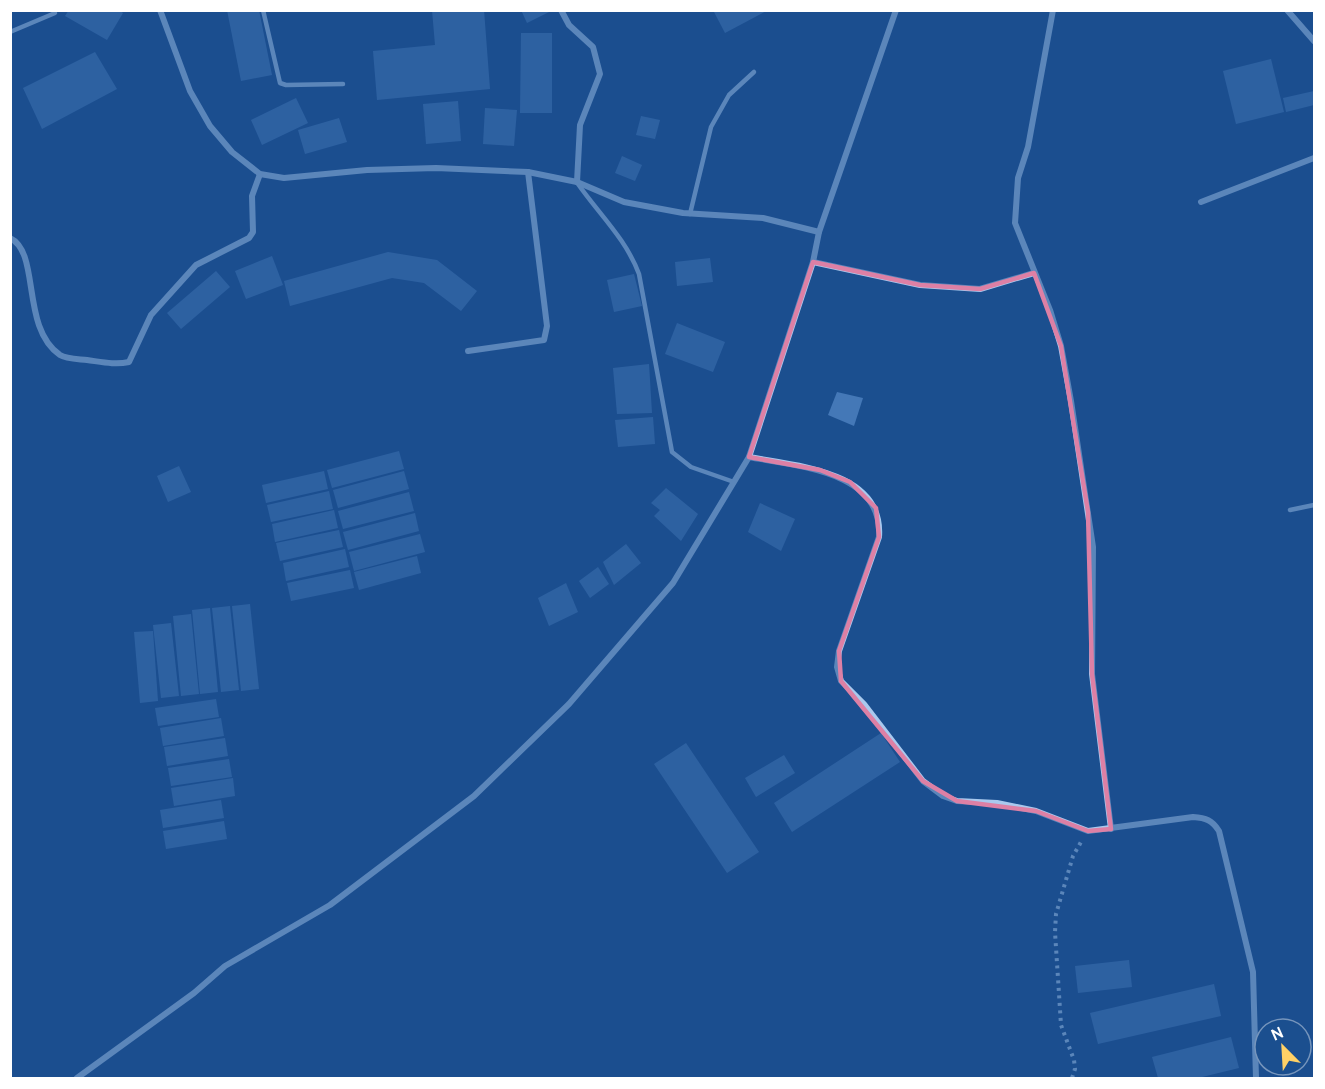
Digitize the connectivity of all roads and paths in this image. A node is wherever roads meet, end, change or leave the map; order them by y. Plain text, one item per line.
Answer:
1 (159, 10) edge
2 (263, 10) edge
3 (561, 10) edge
4 (896, 10) edge
5 (1053, 10) edge
6 (1287, 10) edge
7 (55, 13) dead end
8 (10, 32) edge
9 (1313, 36) edge
10 (754, 72) dead end
11 (343, 84) dead end
12 (1314, 158) edge
13 (528, 172) junction
14 (260, 174) junction
15 (577, 182) junction
16 (1201, 202) dead end
17 (690, 214) junction
18 (819, 232) junction
19 (10, 238) edge
20 (813, 262) junction
21 (1034, 273) junction
22 (468, 351) dead end
23 (749, 457) junction
24 (734, 482) junction
25 (1314, 505) edge
26 (1290, 510) dead end
27 (1111, 828) junction
28 (1088, 831) junction
29 (77, 1078) edge
30 (1072, 1078) edge
31 (1256, 1078) edge

1 - 14 street
2 - 11 lane
3 - 15 street
4 - 18 street
5 - 21 street
6 - 9 street
7 - 8 lane
10 - 17 lane
12 - 16 street
13 - 14 street
13 - 15 street
13 - 22 street
14 - 19 street
15 - 17 street
15 - 24 lane
17 - 18 street
18 - 20 street
20 - 21 street
20 - 23 street
21 - 27 street
23 - 24 street
23 - 28 street
24 - 29 street
25 - 26 lane
27 - 28 street
27 - 31 street
28 - 30 path

